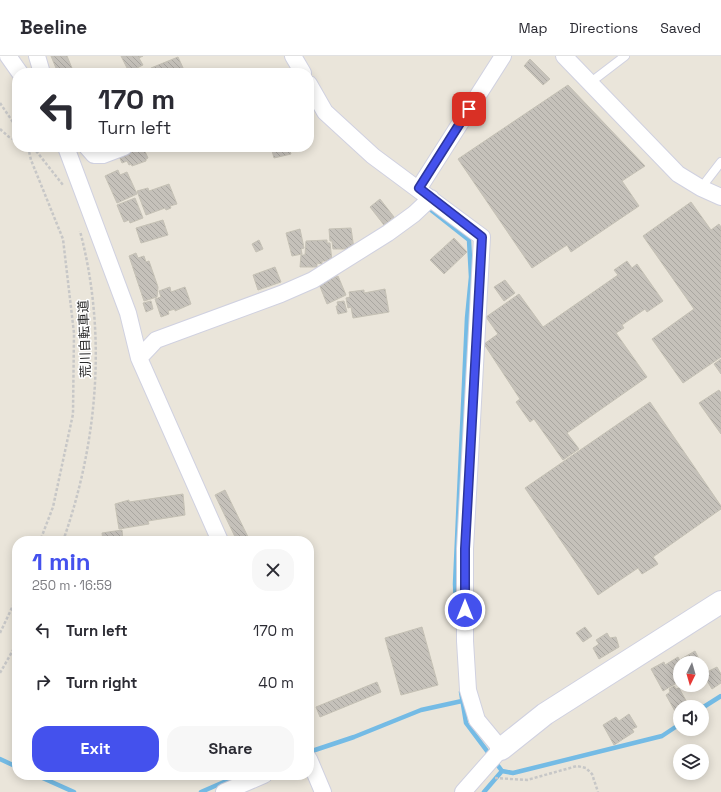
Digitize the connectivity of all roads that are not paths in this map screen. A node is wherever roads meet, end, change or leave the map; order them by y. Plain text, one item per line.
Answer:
1 (8, 56) edge
2 (37, 56) edge
3 (293, 56) edge
4 (503, 56) edge
5 (564, 56) edge
6 (625, 56) edge
7 (16, 68) edge
8 (41, 68) edge
9 (300, 68) edge
10 (591, 82) junction
11 (314, 93) edge
12 (68, 152) edge
13 (91, 152) edge
14 (111, 152) edge
15 (721, 162) edge
16 (701, 188) junction
17 (425, 193) junction
18 (721, 197) edge
19 (139, 358) junction
20 (218, 536) edge
21 (721, 602) edge
22 (500, 749) junction
23 (314, 771) edge
24 (252, 780) edge
25 (224, 792) edge
26 (323, 792) edge
27 (463, 792) edge

1 - 7 street
2 - 8 street
3 - 9 street
4 - 17 street
5 - 10 street
6 - 10 lane
10 - 16 street
11 - 17 street
12 - 19 street
13 - 14 street
15 - 16 lane
16 - 18 street
17 - 19 street
17 - 22 street
19 - 20 street
21 - 22 street
22 - 27 street
23 - 26 street
24 - 25 street

